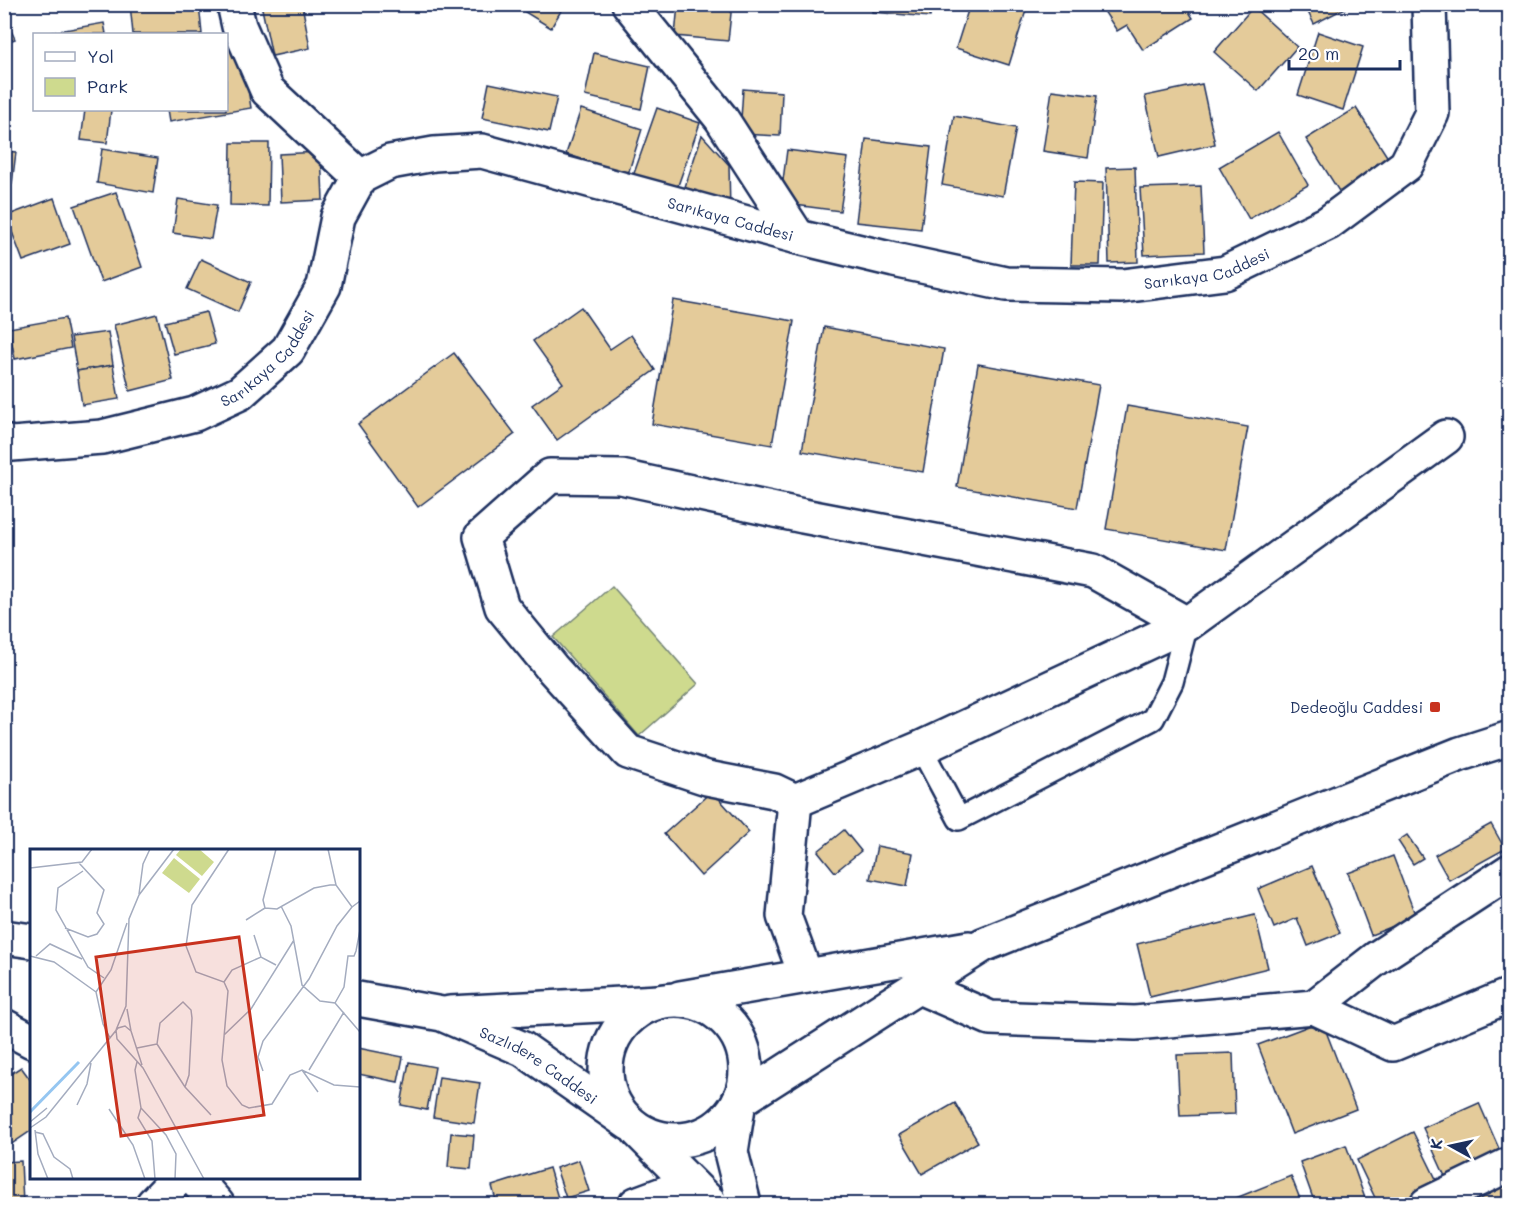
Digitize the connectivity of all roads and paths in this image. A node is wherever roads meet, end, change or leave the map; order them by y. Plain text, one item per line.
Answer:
1 (234, 4) edge
2 (629, 4) edge
3 (1430, 4) edge
4 (360, 177) junction
5 (798, 237) junction
6 (1446, 437) dead end
7 (4, 442) edge
8 (1187, 624) junction
9 (1509, 738) edge
10 (921, 748) junction
11 (795, 801) junction
12 (1509, 872) edge
13 (4, 937) edge
14 (30, 941) edge
15 (982, 945) junction
16 (806, 976) junction
17 (919, 987) junction
18 (1509, 995) edge
19 (360, 999) edge
20 (659, 1002) junction
21 (1314, 1007) junction
22 (442, 1014) junction
23 (4, 1026) edge
24 (30, 1040) edge
25 (739, 1101) junction
26 (630, 1124) junction
27 (1509, 1164) edge
28 (177, 1179) edge
29 (195, 1179) edge
30 (701, 1194) edge
31 (153, 1204) edge
32 (217, 1204) edge
33 (636, 1204) edge
34 (744, 1204) edge
35 (1427, 1204) edge

1 - 4 street
2 - 5 street
3 - 5 street, Sarıkaya Caddesi
4 - 5 street, Sarıkaya Caddesi
4 - 7 street, Sarıkaya Caddesi
6 - 8 street
8 - 10 street
8 - 10 lane
8 - 11 street
9 - 15 street
10 - 11 street
11 - 16 street
12 - 21 street
13 - 14 street
15 - 16 street
15 - 17 street
16 - 20 street
17 - 21 street
17 - 25 street
18 - 21 street
19 - 22 street, Sazlıdere Caddesi
20 - 22 street, Sazlıdere Caddesi
20 - 25 street, Sazlıdere Caddesi
20 - 26 street, Sazlıdere Caddesi
22 - 26 street, Sazlıdere Caddesi
23 - 24 street
25 - 26 street, Sazlıdere Caddesi
25 - 34 street
26 - 30 street
27 - 35 street
28 - 31 street
29 - 32 street
30 - 33 street

